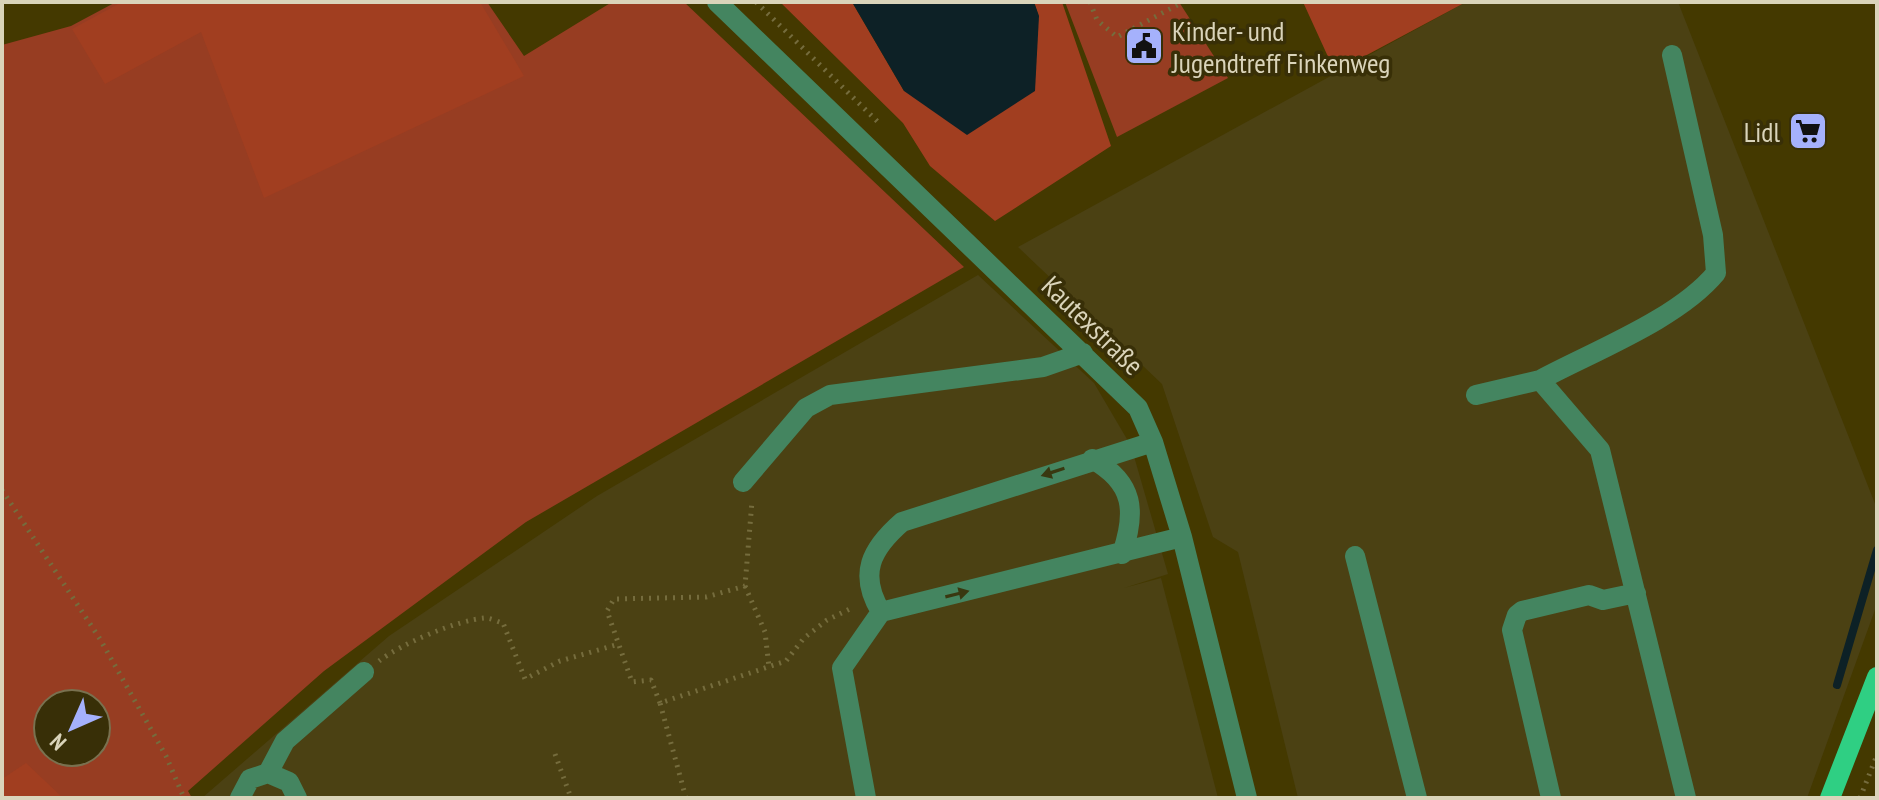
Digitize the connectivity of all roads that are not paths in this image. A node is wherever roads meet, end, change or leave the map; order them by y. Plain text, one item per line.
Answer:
1 (717, 2) edge
2 (1672, 55) dead end
3 (1083, 353) junction
4 (1540, 380) junction
5 (1476, 395) dead end
6 (1153, 442) junction
7 (1092, 459) junction
8 (743, 482) road end
9 (1182, 537) junction
10 (1122, 554) junction
11 (1355, 556) dead end
12 (1636, 593) junction
13 (878, 606) junction
14 (363, 673) road end
15 (1877, 677) edge
16 (268, 773) junction
17 (240, 798) edge
18 (297, 798) edge
19 (866, 798) edge
20 (1247, 798) edge
21 (1417, 798) edge
22 (1551, 798) edge
23 (1686, 798) edge
24 (1830, 798) edge

1 - 3 street, Kautexstraße
2 - 4 street
3 - 6 street, Kautexstraße
3 - 8 street
4 - 5 street
4 - 12 street
6 - 7 street
6 - 9 street, Kautexstraße
7 - 10 street
7 -> 13 street
9 - 10 street
9 - 20 street, Kautexstraße
13 -> 10 street
11 - 21 street
12 - 22 street
12 - 23 street
13 - 19 street
14 - 16 street
15 - 24 main road
16 - 17 street
16 - 18 street

